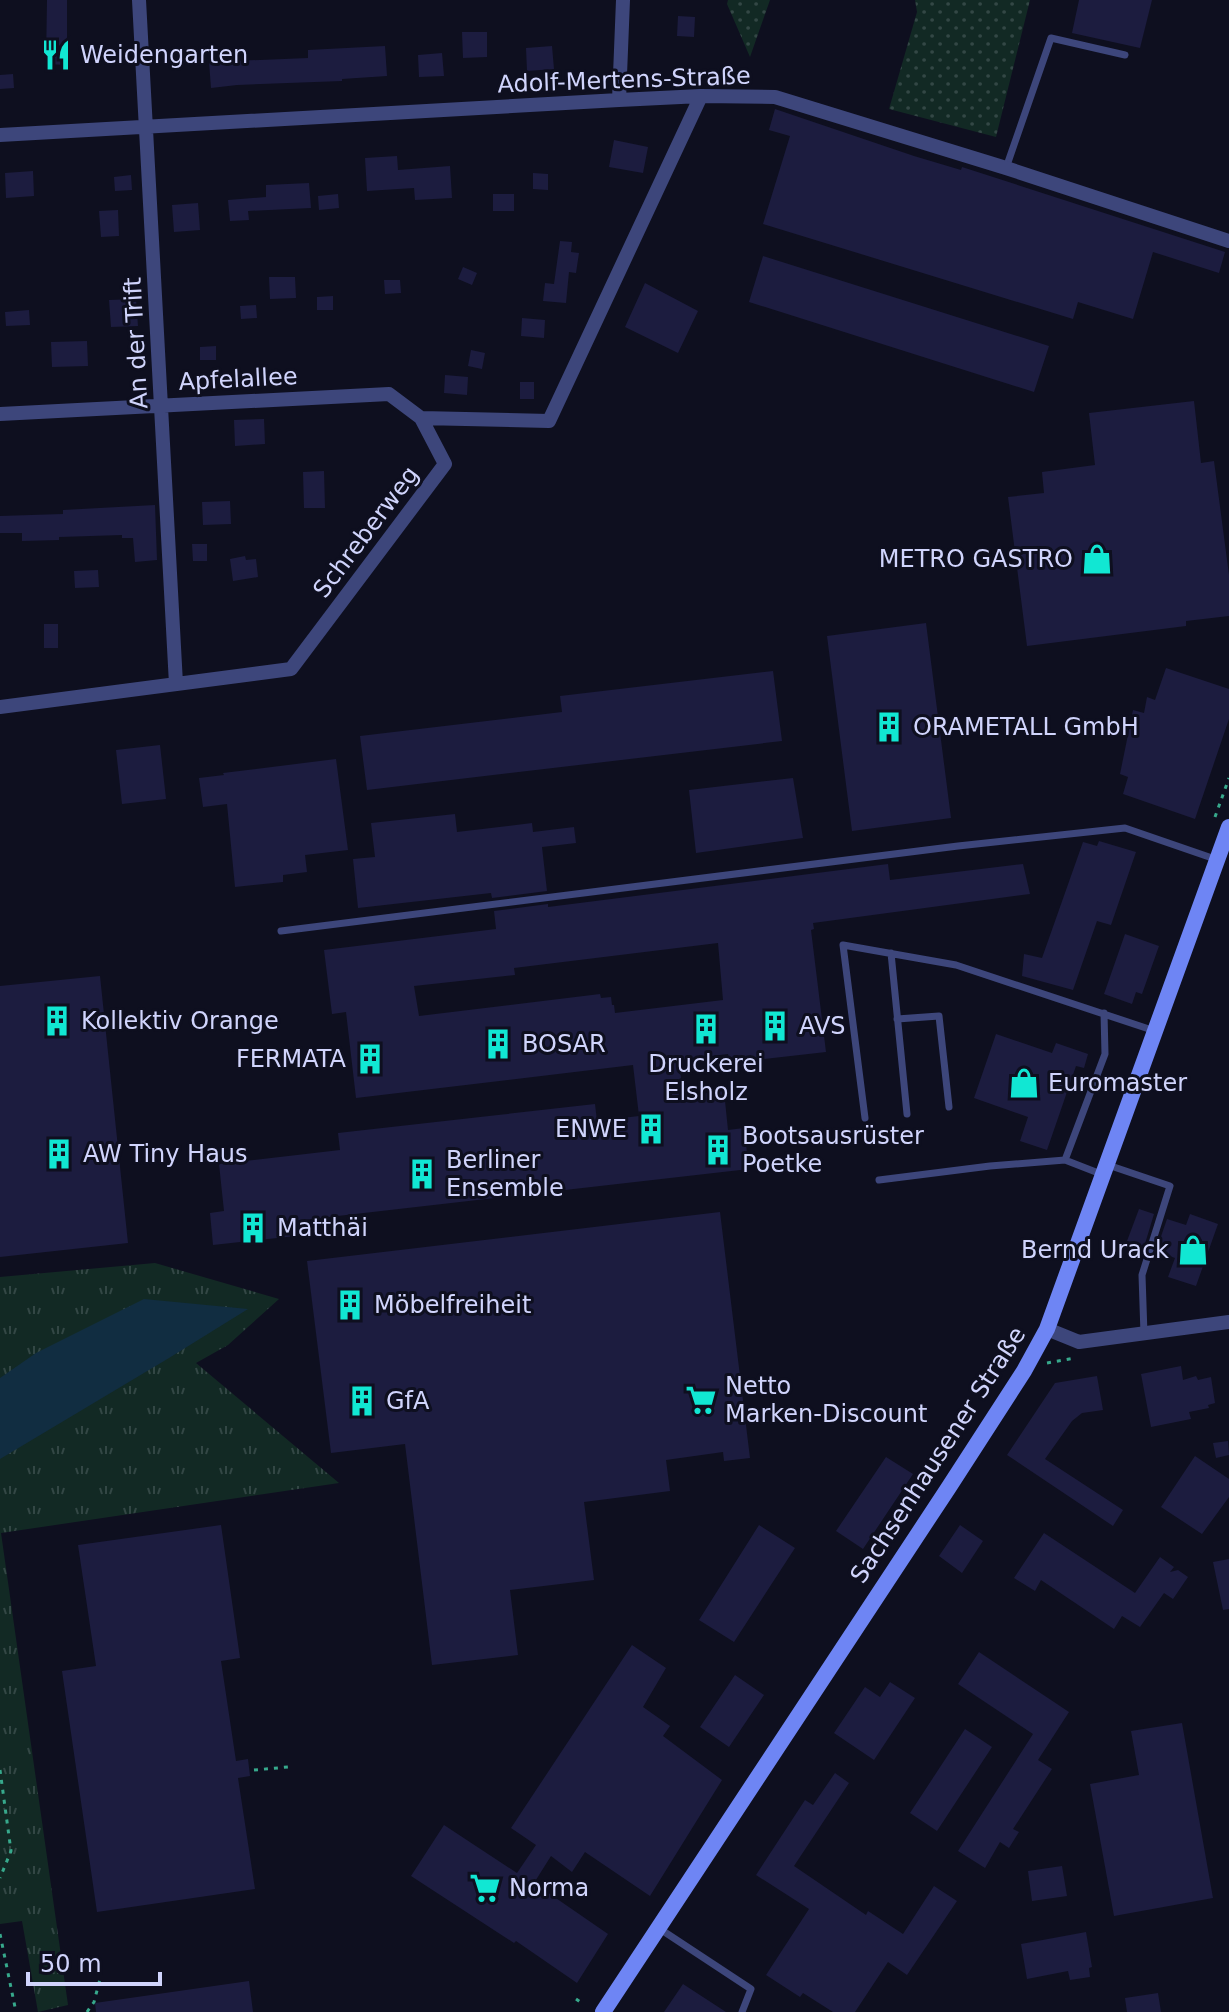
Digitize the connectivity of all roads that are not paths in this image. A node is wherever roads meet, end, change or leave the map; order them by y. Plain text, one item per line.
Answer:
1 (139, 0) edge
2 (623, 0) edge
3 (1125, 55) dead end
4 (701, 96) junction
5 (619, 100) junction
6 (145, 125) junction
7 (0, 135) edge
8 (1006, 168) junction
9 (1229, 241) edge
10 (162, 404) junction
11 (0, 414) edge
12 (421, 418) junction
13 (176, 684) junction
14 (0, 707) edge
15 (1229, 827) edge
16 (1217, 859) junction
17 (281, 931) dead end
18 (891, 953) junction
19 (1104, 1013) junction
20 (897, 1019) junction
21 (1155, 1031) junction
22 (949, 1107) dead end
23 (907, 1114) dead end
24 (865, 1118) dead end
25 (1065, 1160) junction
26 (1105, 1170) junction
27 (879, 1180) dead end
28 (1229, 1322) edge
29 (1047, 1329) junction
30 (1144, 1334) junction
31 (658, 1928) junction
32 (603, 2012) edge
33 (742, 2012) edge

1 - 6 street, An der Trift
2 - 5 street
3 - 8 lane
4 - 5 street, Adolf-Mertens-Straße
4 - 8 street, Adolf-Mertens-Straße
4 - 12 street
5 - 6 street, Adolf-Mertens-Straße
6 - 7 street, Adolf-Mertens-Straße
6 - 10 street, An der Trift
8 - 9 street, Adolf-Mertens-Straße
10 - 11 street, Apfelallee
10 - 12 street, Apfelallee
10 - 13 street, An der Trift
12 - 13 street, Schreberweg
13 - 14 street, Schreberweg
15 - 16 main road, Sachsenhausener Straße
16 - 17 lane
16 - 21 main road, Sachsenhausener Straße
18 - 19 lane
18 - 20 lane
18 - 24 lane
19 - 21 lane
19 - 25 lane
20 - 22 lane
20 - 23 lane
21 - 26 main road, Sachsenhausener Straße
25 - 26 lane
25 - 27 lane
26 - 29 main road, Sachsenhausener Straße
26 - 30 lane
28 - 30 street
29 - 30 street
29 - 31 main road, Sachsenhausener Straße
31 - 32 main road, Sachsenhausener Straße
31 - 33 lane

